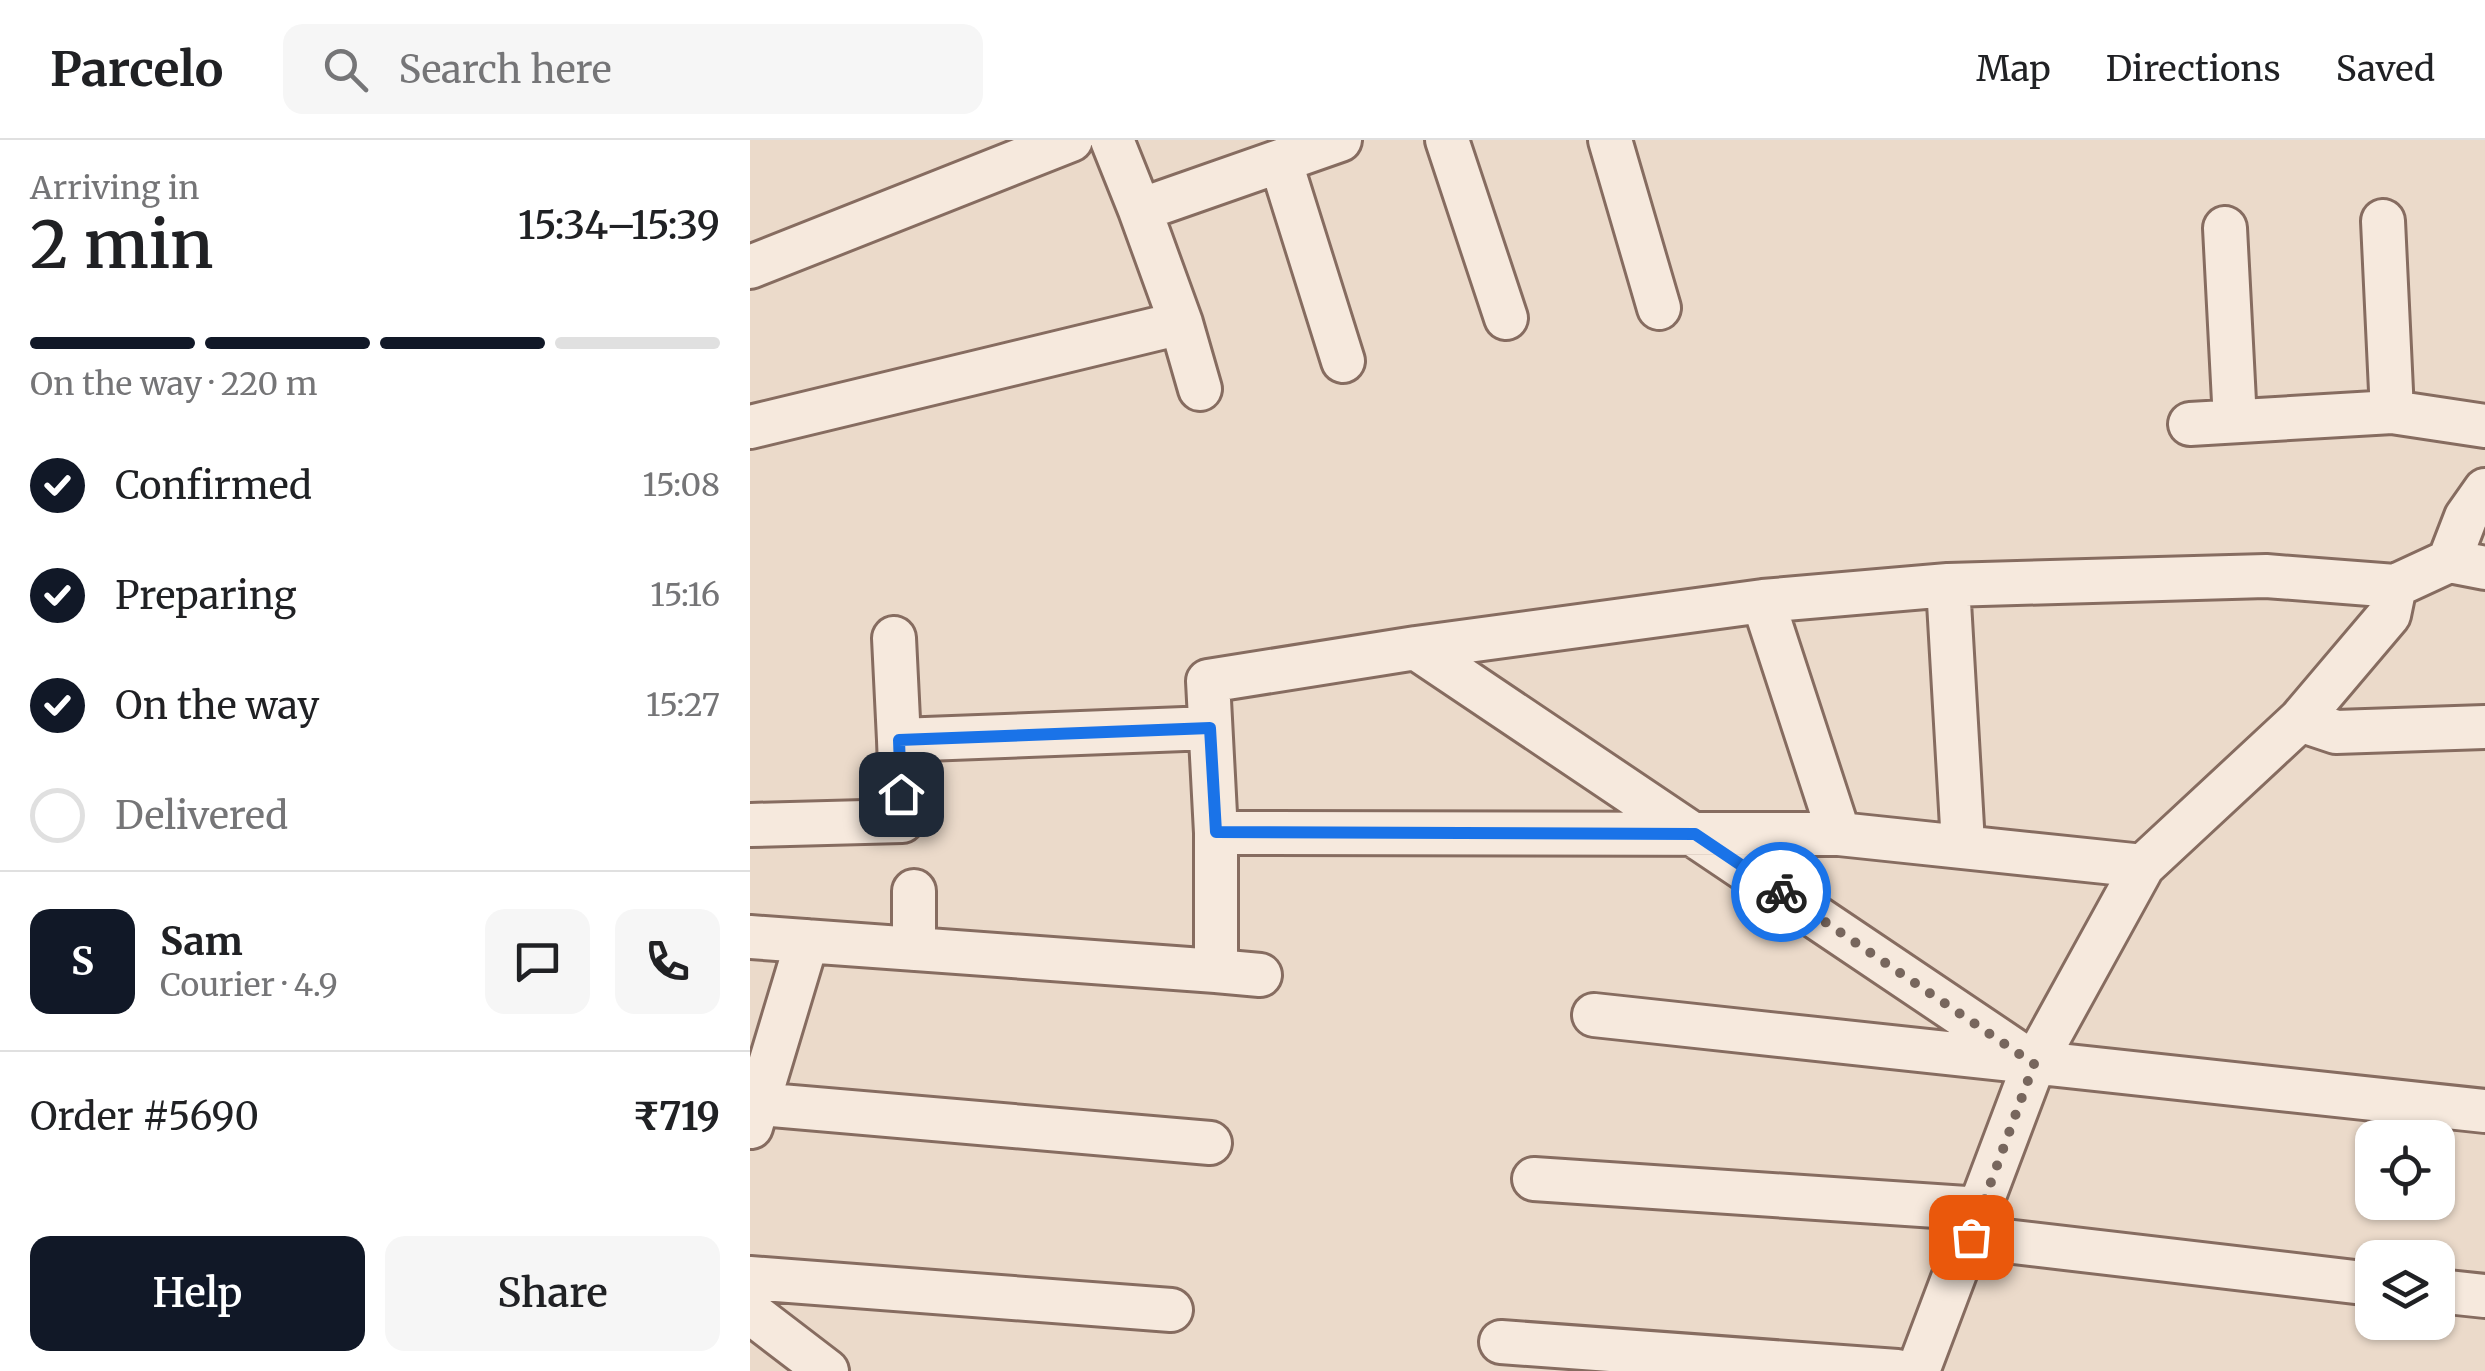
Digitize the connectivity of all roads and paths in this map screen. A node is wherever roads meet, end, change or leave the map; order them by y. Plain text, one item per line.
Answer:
1 (1071, 140) edge
2 (1112, 140) edge
3 (1340, 140) edge
4 (1447, 140) edge
5 (1610, 140) edge
6 (1281, 163) junction
7 (1140, 210) junction
8 (2383, 221) dead end
9 (2225, 228) dead end
10 (750, 267) edge
11 (1659, 308) dead end
12 (1506, 318) dead end
13 (1180, 323) junction
14 (1343, 361) dead end
15 (1200, 389) dead end
16 (2392, 412) junction
17 (2235, 421) junction
18 (2190, 424) dead end
19 (2485, 426) edge
20 (750, 427) edge
21 (2485, 490) edge
22 (2467, 564) edge
23 (1948, 585) junction
24 (2394, 586) junction
25 (1764, 601) junction
26 (894, 638) dead end
27 (1416, 648) junction
28 (2300, 720) junction
29 (2485, 727) edge
30 (1210, 728) junction
31 (899, 740) junction
32 (750, 825) edge
33 (1216, 832) junction
34 (1695, 834) junction
35 (1839, 834) junction
36 (1963, 844) junction
37 (2142, 866) junction
38 (914, 891) dead end
39 (750, 937) edge
40 (807, 941) junction
41 (914, 949) junction
42 (1216, 971) junction
43 (1260, 975) dead end
44 (1594, 1015) dead end
45 (2034, 1064) junction
46 (2485, 1111) edge
47 (755, 1117) edge
48 (1210, 1144) dead end
49 (1534, 1179) dead end
50 (1976, 1223) junction
51 (750, 1278) edge
52 (2355, 1281) edge
53 (2455, 1292) edge
54 (2485, 1296) edge
55 (1172, 1310) dead end
56 (750, 1312) edge
57 (1500, 1342) dead end
58 (827, 1371) edge
59 (1897, 1371) edge
60 (1918, 1371) edge

1 - 10 street
2 - 7 street
3 - 6 street
4 - 12 street
5 - 11 street
6 - 7 street
6 - 14 street
7 - 13 street
8 - 16 street
9 - 17 street
13 - 15 street
13 - 20 street
16 - 17 street
16 - 19 street
17 - 18 street
21 - 22 street
22 - 24 street
23 - 24 street
23 - 25 street
23 - 36 street
24 - 28 street
25 - 27 street
25 - 35 street
26 - 31 street
27 - 30 street
27 - 34 street
28 - 29 street
28 - 37 street
30 - 31 street
30 - 33 street
31 - 32 street
33 - 34 street
33 - 42 street
34 - 35 street
34 - 45 street
35 - 36 street
36 - 37 street
37 - 45 street
38 - 41 street
39 - 40 street
40 - 41 street
40 - 47 street
41 - 42 street
42 - 43 street
44 - 45 street
45 - 46 street
45 - 50 street
47 - 48 street
49 - 50 street
50 - 52 street
50 - 60 street
51 - 55 street
53 - 54 street
56 - 58 street
57 - 59 street

